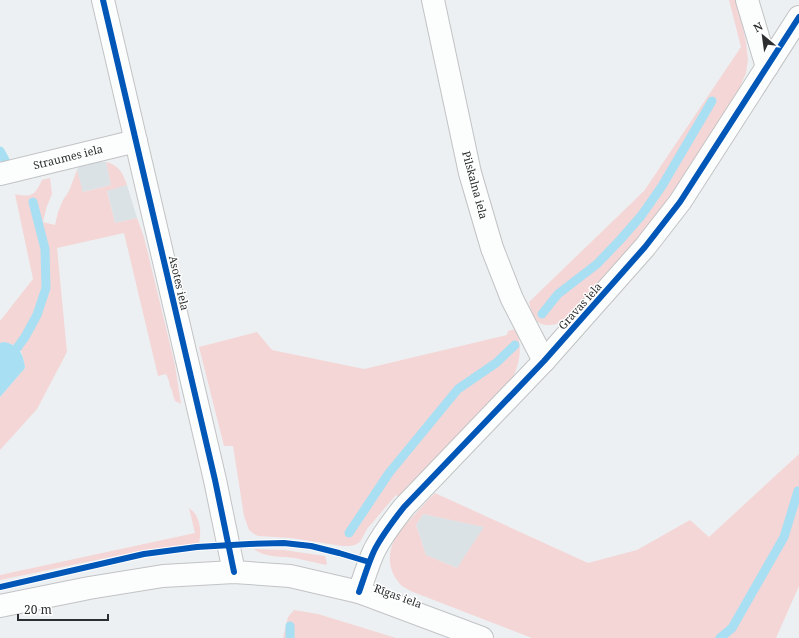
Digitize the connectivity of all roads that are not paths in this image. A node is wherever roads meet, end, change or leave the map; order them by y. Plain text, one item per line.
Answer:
1 (103, 0) edge
2 (433, 0) edge
3 (747, 0) edge
4 (799, 17) edge
5 (767, 67) junction
6 (136, 141) junction
7 (0, 174) edge
8 (544, 360) junction
9 (234, 572) junction
10 (359, 592) junction
11 (0, 606) edge
12 (482, 638) edge

1 - 6 street, Asotes iela
2 - 8 street, Pilskalna iela
3 - 5 street
4 - 5 street, Gravas iela
5 - 8 street, Gravas iela
6 - 7 street, Straumes iela
6 - 9 street, Asotes iela
8 - 10 street, Gravas iela
9 - 10 street, Rīgas iela
9 - 11 street, Rīgas iela
10 - 12 street, Rīgas iela

